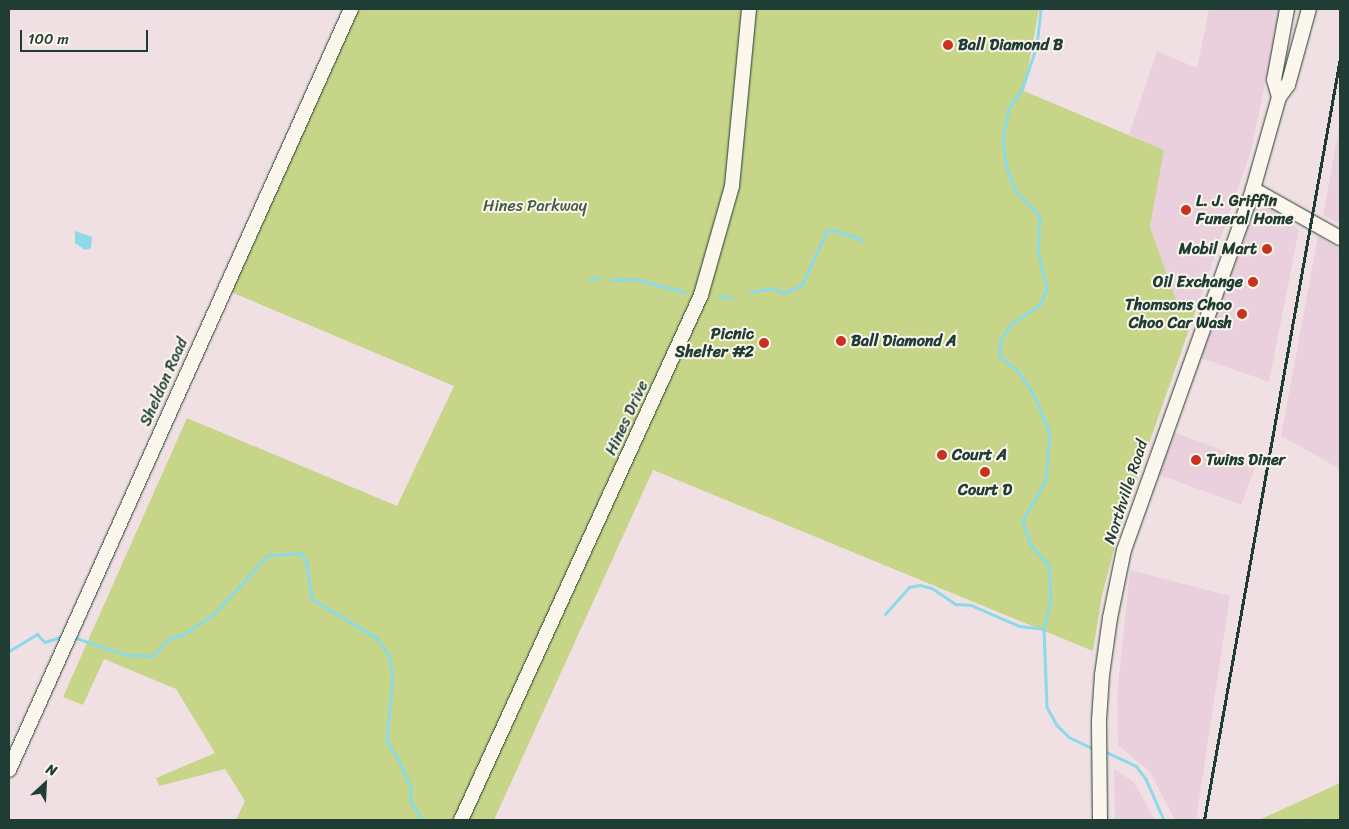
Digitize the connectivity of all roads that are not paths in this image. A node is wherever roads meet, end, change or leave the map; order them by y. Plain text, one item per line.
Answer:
1 (351, 9) edge
2 (749, 9) edge
3 (1287, 9) edge
4 (1309, 9) edge
5 (1278, 97) junction
6 (1253, 189) junction
7 (1340, 238) edge
8 (9, 770) edge
9 (462, 820) edge
10 (1100, 820) edge

1 - 8 street, Sheldon Road
2 - 9 street, Hines Drive
3 - 5 street
4 - 5 street
5 - 6 street, Northville Road
6 - 7 street
6 - 10 street, Northville Road

